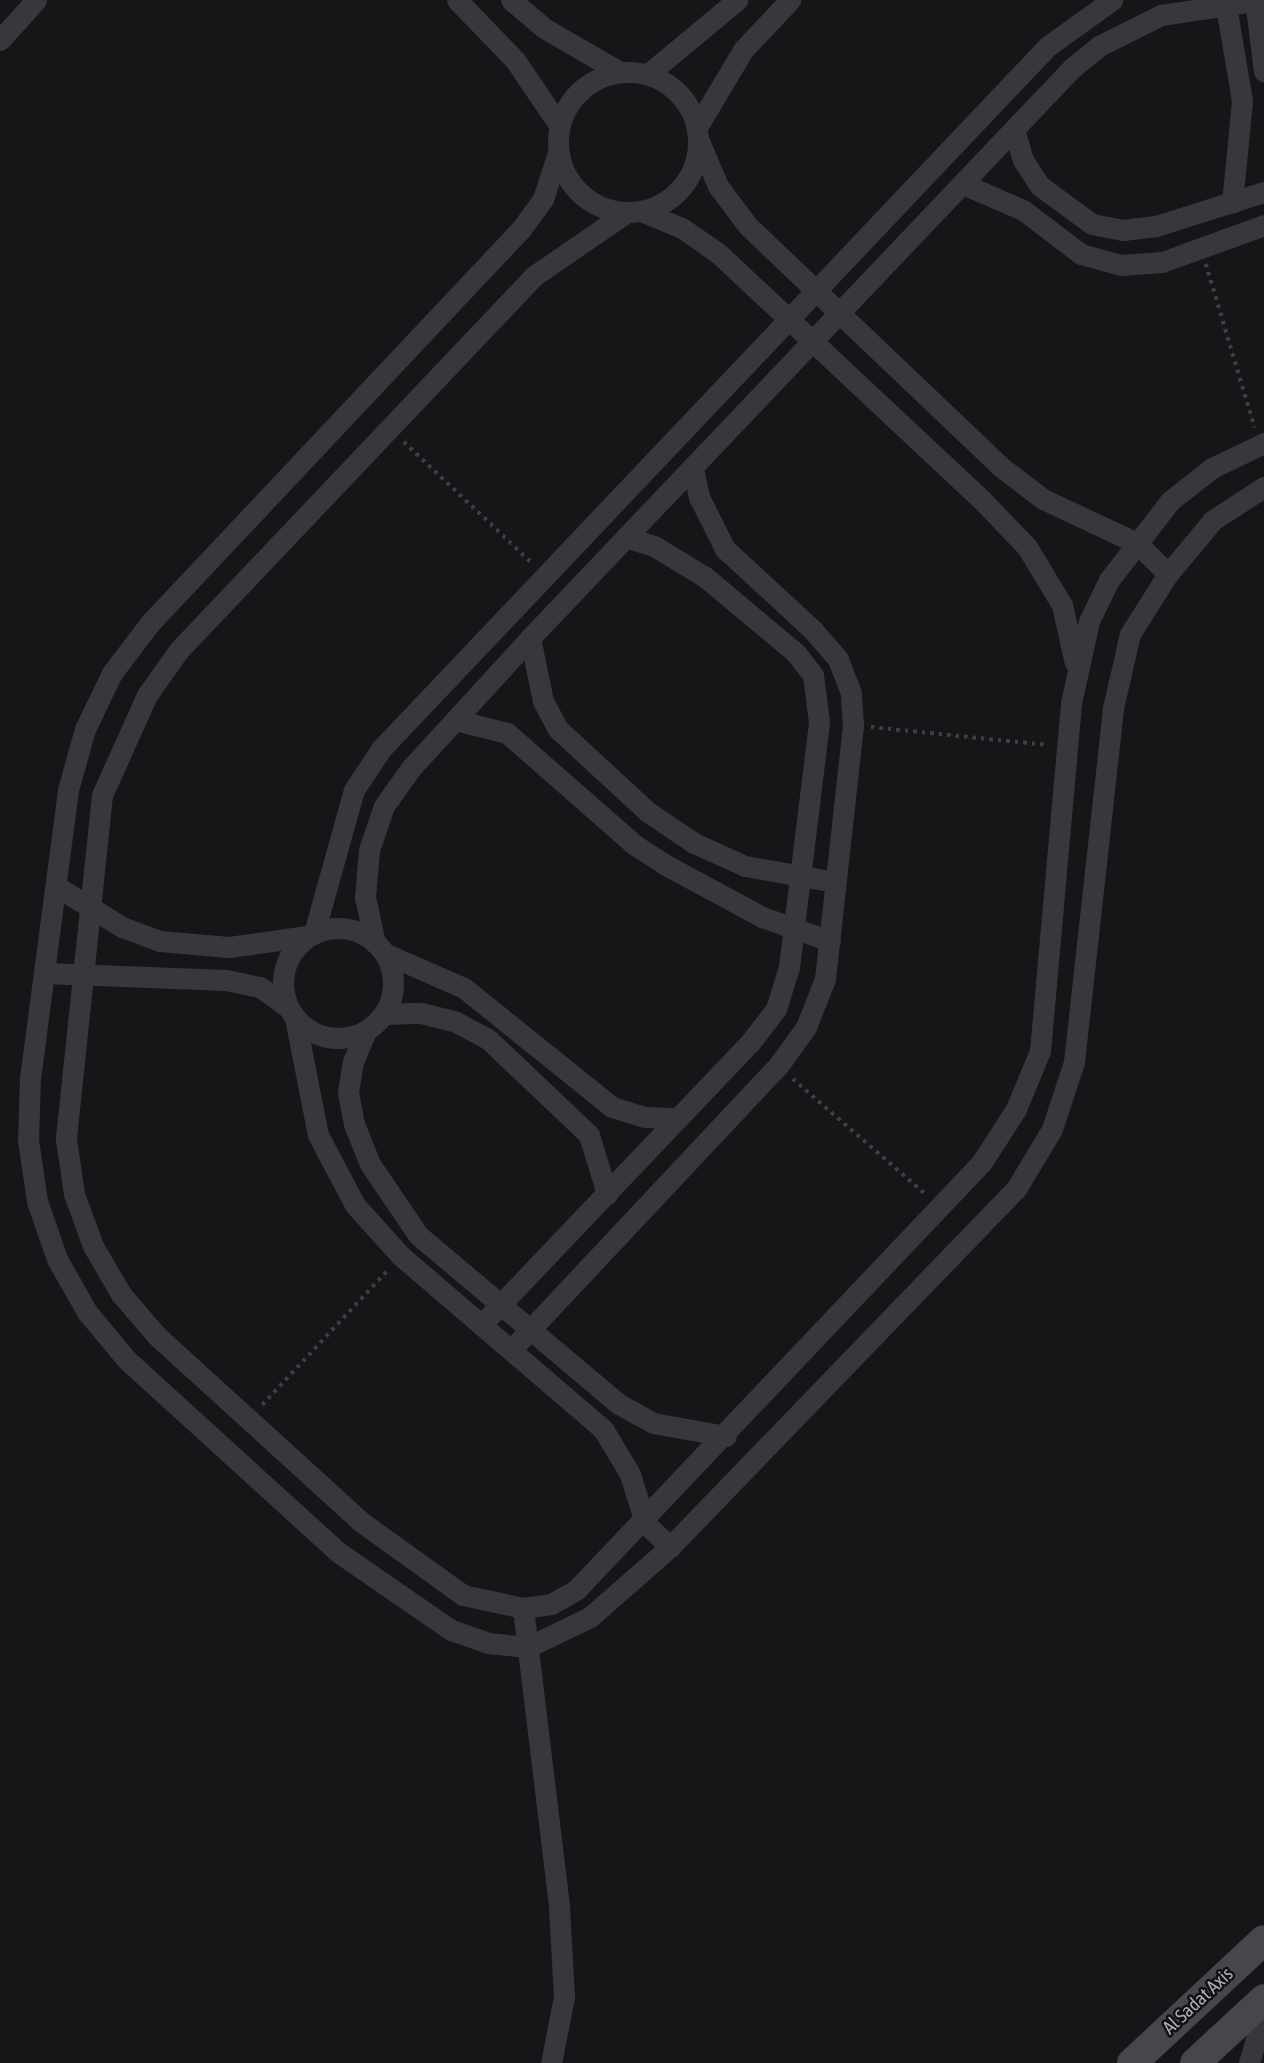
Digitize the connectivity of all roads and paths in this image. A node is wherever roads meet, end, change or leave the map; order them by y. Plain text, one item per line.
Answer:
1 (36, 0) edge
2 (457, 0) edge
3 (510, 0) edge
4 (737, 0) edge
5 (790, 0) edge
6 (1112, 0) edge
7 (1255, 1) edge
8 (1226, 3) edge
9 (0, 40) edge
10 (1264, 71) edge
11 (620, 72) junction
12 (648, 75) junction
13 (559, 125) junction
14 (1014, 130) junction
15 (698, 134) junction
16 (558, 153) junction
17 (964, 184) junction
18 (1264, 192) edge
19 (1232, 203) junction
20 (634, 212) junction
21 (1264, 225) edge
22 (1200, 246) junction
23 (816, 290) junction
24 (841, 314) junction
25 (789, 319) junction
26 (814, 343) junction
27 (389, 429) junction
28 (1262, 444) edge
29 (693, 468) junction
30 (1264, 487) edge
31 (625, 537) junction
32 (1137, 543) junction
33 (1168, 573) junction
34 (546, 576) junction
35 (530, 638) junction
36 (1076, 665) junction
37 (455, 720) junction
38 (853, 725) junction
39 (1067, 747) junction
40 (800, 879) junction
41 (835, 882) junction
42 (56, 886) junction
43 (90, 904) junction
44 (795, 932) junction
45 (311, 935) junction
46 (830, 940) junction
47 (380, 948) junction
48 (44, 973) junction
49 (82, 973) junction
50 (291, 1012) junction
51 (384, 1014) junction
52 (366, 1031) junction
53 (778, 1066) junction
54 (678, 1118) junction
55 (607, 1194) junction
56 (940, 1207) junction
57 (401, 1256) junction
58 (502, 1303) junction
59 (481, 1325) junction
60 (531, 1328) junction
61 (511, 1350) junction
62 (249, 1420) junction
63 (726, 1436) junction
64 (645, 1523) junction
65 (670, 1547) junction
66 (523, 1608) junction
67 (528, 1647) junction
68 (1264, 1941) edge
69 (1264, 1999) edge
70 (1264, 2012) edge
71 (551, 2063) edge
72 (1132, 2063) edge
73 (1195, 2063) edge
74 (1249, 2063) edge

1 - 9 street
2 - 13 street
3 - 11 street
4 - 12 street
5 - 15 street
6 - 23 street
7 - 8 street
7 - 10 street
8 - 14 street
8 - 19 street
11 - 12 street
11 - 13 street
12 - 15 street
13 - 16 street
14 - 17 street
14 - 19 street
15 - 20 street
15 - 23 street
16 - 20 street
16 - 42 street
17 - 22 street
17 - 24 street
18 - 19 street
20 - 25 street
20 - 27 street
21 - 22 street
22 - 28 path
23 - 24 street
23 - 25 street
24 - 26 street
24 - 32 street
25 - 26 street
25 - 34 street
26 - 29 street
26 - 36 street
27 - 34 path
27 - 43 street
28 - 32 street
29 - 31 street
29 - 38 street
30 - 33 street
31 - 35 street
31 - 40 street
32 - 33 street
32 - 36 street
33 - 65 street
34 - 45 street
35 - 37 street
35 - 40 street
36 - 39 street
37 - 44 street
37 - 47 street
38 - 39 path
38 - 41 street
39 - 56 street
40 - 41 street
40 - 44 street
41 - 46 street
42 - 43 street
42 - 48 street
43 - 45 street
43 - 49 street
44 - 46 street
44 - 54 street
45 - 47 street
45 - 50 street
46 - 53 street
47 - 51 street
47 - 54 street
48 - 49 street
48 - 67 street
49 - 50 street
49 - 62 street
50 - 52 street
50 - 57 street
51 - 52 street
51 - 55 street
52 - 58 street
53 - 56 path
53 - 60 street
54 - 55 street
55 - 58 street
56 - 63 street
57 - 59 street
57 - 62 path
58 - 59 street
58 - 60 street
59 - 61 street
60 - 61 street
60 - 63 street
61 - 64 street
62 - 66 street
63 - 64 street
64 - 65 street
64 - 66 street
65 - 67 street
66 - 67 street
67 - 71 street
68 - 72 street, Al Sadat Axis
69 - 73 street
70 - 74 street

